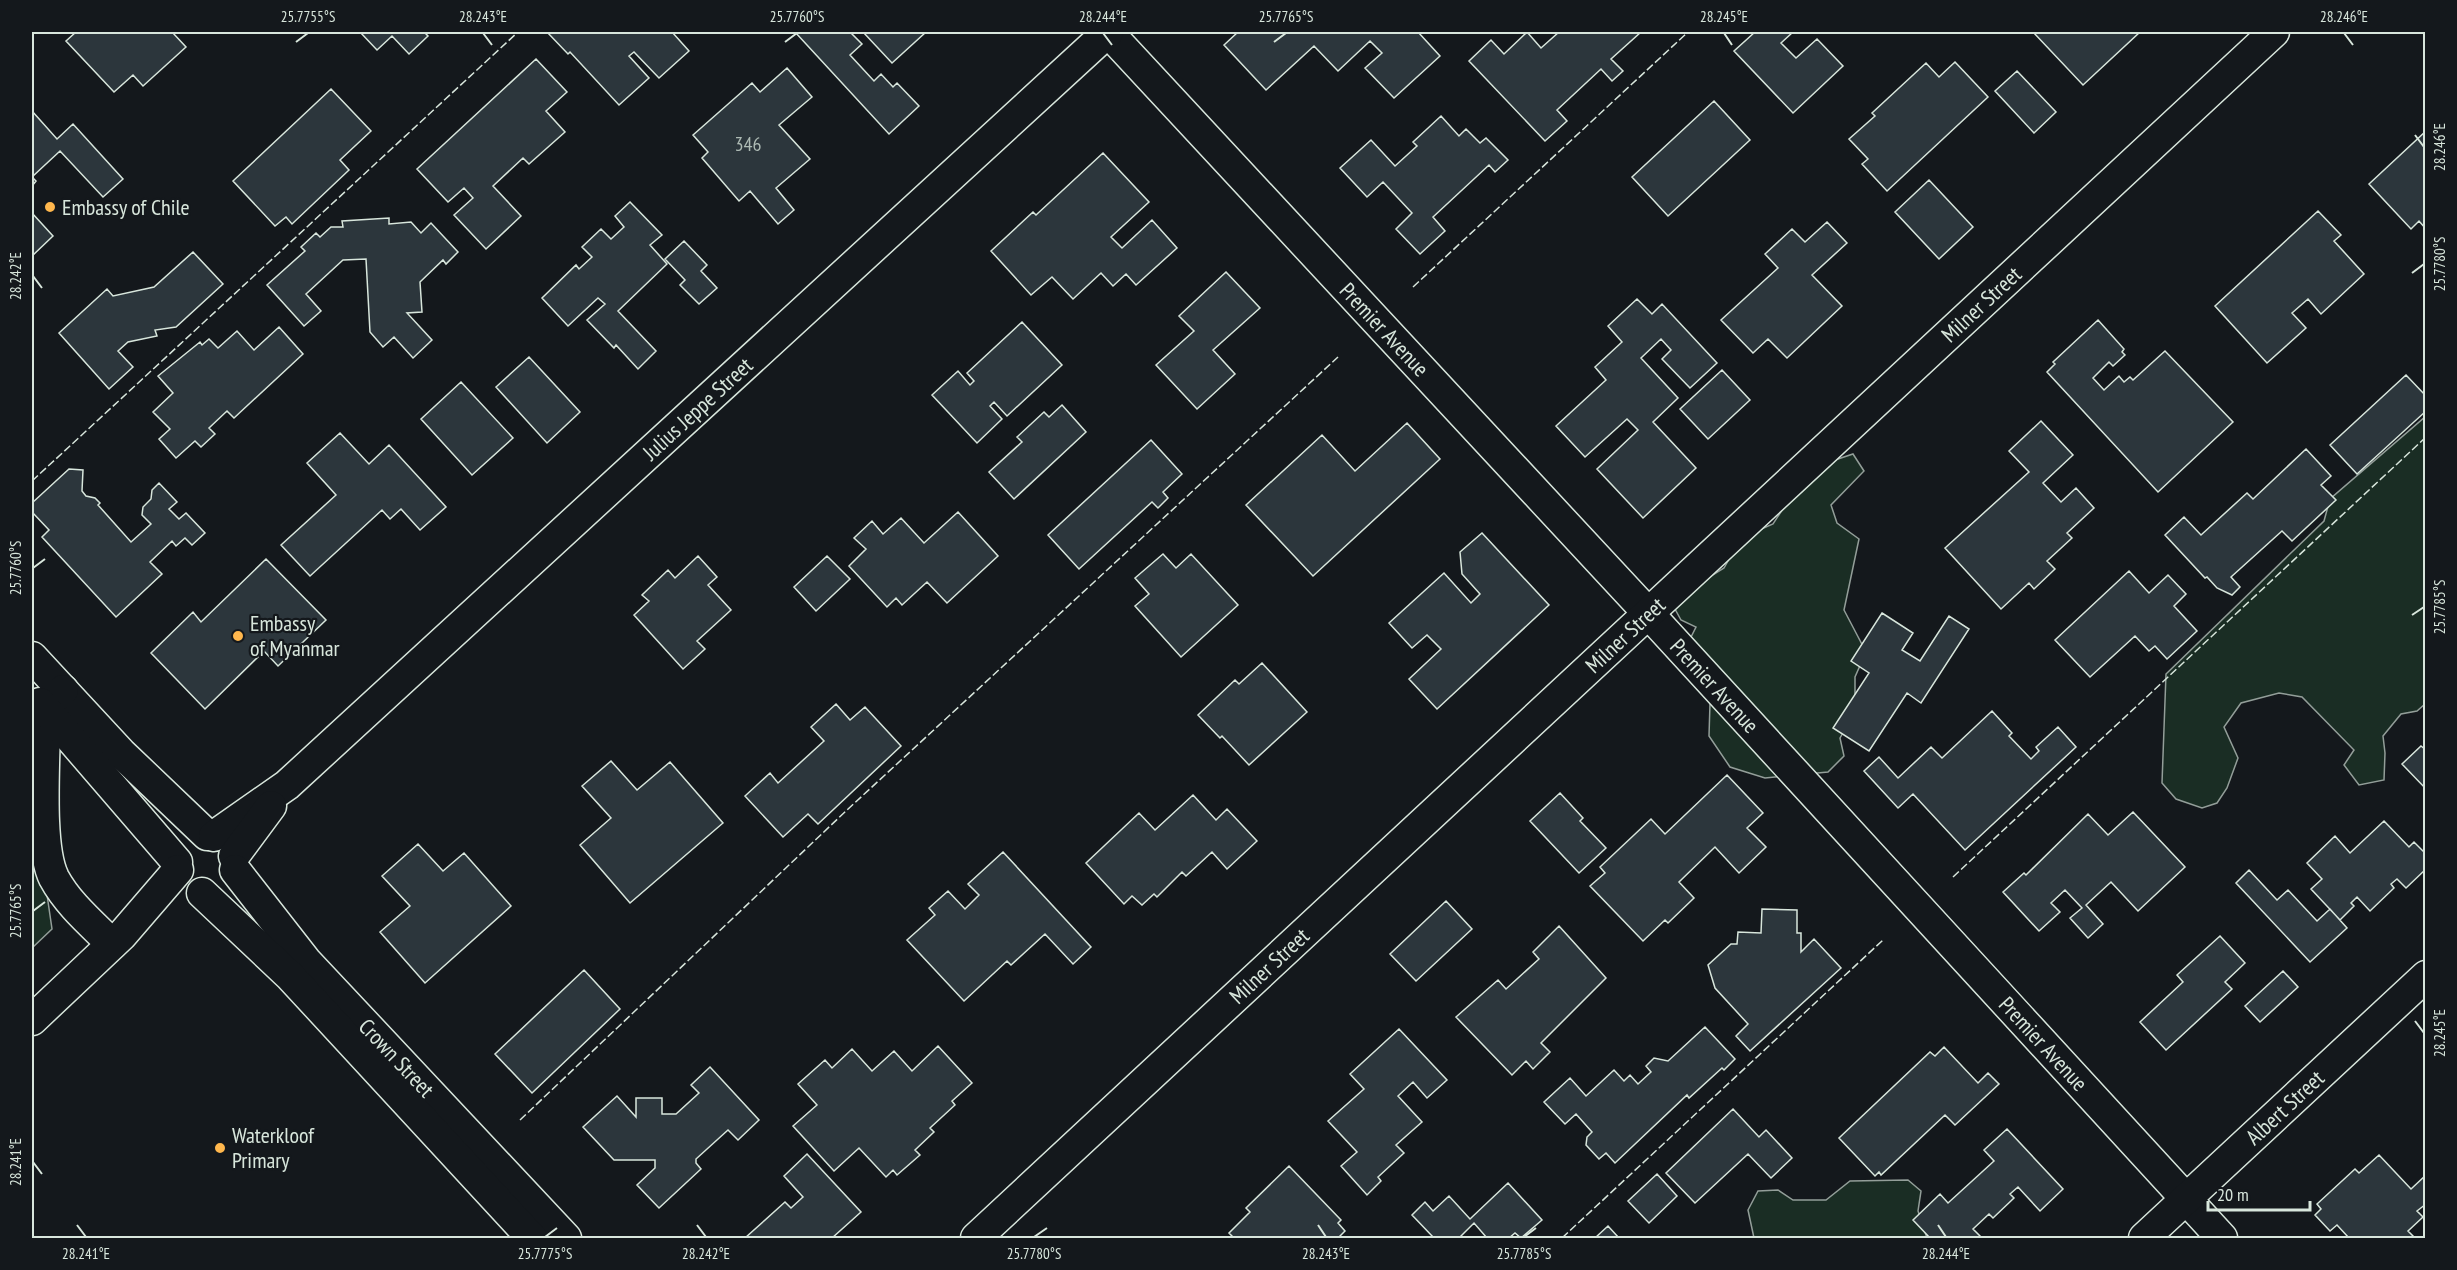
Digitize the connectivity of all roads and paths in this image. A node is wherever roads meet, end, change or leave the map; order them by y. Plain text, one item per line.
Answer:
1 (1108, 32) edge
2 (2274, 32) edge
3 (1648, 613) junction
4 (32, 657) edge
5 (46, 697) edge
6 (111, 763) junction
7 (223, 849) junction
8 (188, 879) junction
9 (117, 940) junction
10 (298, 969) junction
11 (2426, 976) edge
12 (32, 1020) edge
13 (2186, 1200) junction
14 (532, 1239) edge
15 (566, 1239) edge
16 (975, 1239) edge
17 (2144, 1239) edge
18 (2222, 1239) edge

1 - 3 street, Premier Avenue
1 - 7 street, Julius Jeppe Street
2 - 3 street, Milner Street
3 - 13 street, Premier Avenue
3 - 16 street, Milner Street
4 - 5 street, Crown Street
5 - 6 street, Crown Street
5 - 9 street
6 - 7 street, Crown Street
6 - 8 street, Crown Street
7 - 8 street
7 - 8 street
7 - 10 street, Crown Street
8 - 9 street
8 - 10 street, Crown Street
9 - 12 street
10 - 14 street, Crown Street
10 - 15 street, Crown Street
11 - 13 street, Albert Street
13 - 17 street, Albert Street
13 - 18 street, Premier Avenue

